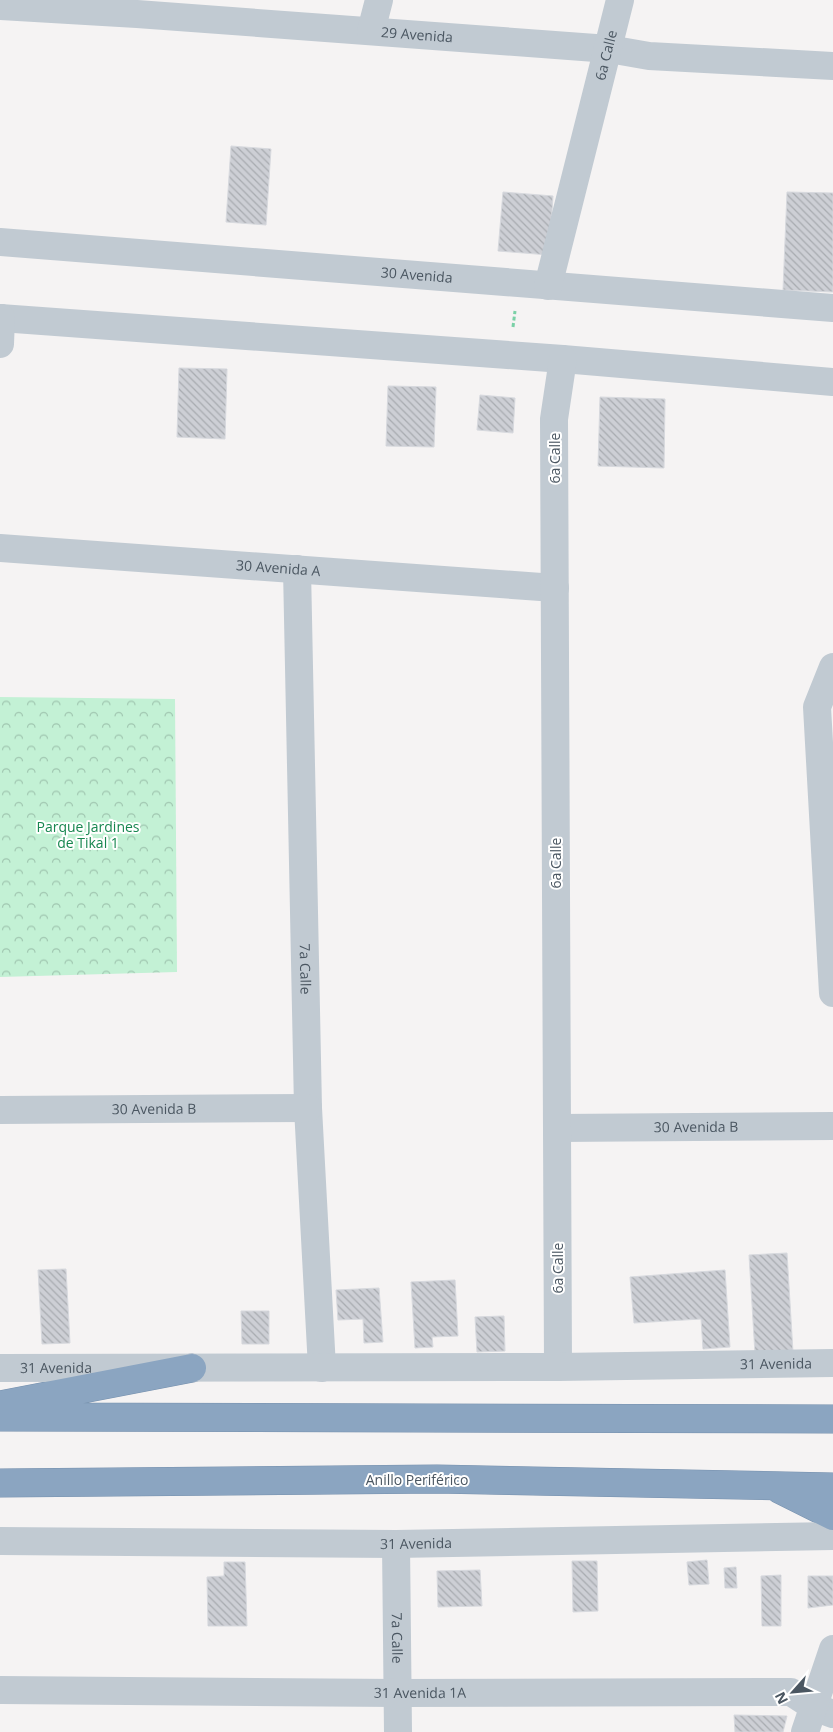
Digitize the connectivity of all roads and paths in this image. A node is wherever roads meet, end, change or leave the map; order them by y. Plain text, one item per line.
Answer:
1 (378, 0) edge
2 (620, 0) edge
3 (0, 6) edge
4 (138, 7) edge
5 (371, 31) junction
6 (609, 49) junction
7 (833, 66) edge
8 (0, 242) edge
9 (548, 286) junction
10 (516, 306) dead end
11 (833, 308) edge
12 (0, 327) edge
13 (513, 329) dead end
14 (563, 359) junction
15 (833, 382) edge
16 (0, 548) edge
17 (297, 569) junction
18 (555, 588) junction
19 (833, 667) edge
20 (833, 993) edge
21 (308, 1108) junction
22 (0, 1110) edge
23 (833, 1126) edge
24 (558, 1128) junction
25 (833, 1364) edge
26 (558, 1367) junction
27 (0, 1368) edge
28 (192, 1368) junction
29 (322, 1368) junction
30 (0, 1405) edge
31 (0, 1417) edge
32 (833, 1419) edge
33 (0, 1483) edge
34 (774, 1486) junction
35 (833, 1487) edge
36 (833, 1516) edge
37 (833, 1536) edge
38 (0, 1541) edge
39 (396, 1544) junction
40 (833, 1649) edge
41 (0, 1690) edge
42 (398, 1693) junction
43 (817, 1718) edge
44 (398, 1732) edge

1 - 5 street
2 - 6 street, 6a Calle
3 - 4 street, 29 Avenida
4 - 5 street, 29 Avenida
5 - 6 street, 29 Avenida
6 - 7 street, 29 Avenida
6 - 9 street, 6a Calle
8 - 9 street, 30 Avenida
9 - 11 street, 30 Avenida
10 - 13 path
12 - 14 street
14 - 15 street
14 - 18 street, 6a Calle
16 - 17 street, 30 Avenida A
17 - 18 street, 30 Avenida A
17 - 21 street, 7a Calle
18 - 24 street, 6a Calle
19 - 20 street
21 - 22 street, 30 Avenida B
21 - 29 street, 7a Calle
23 - 24 street, 30 Avenida B
24 - 26 street, 6a Calle
25 - 26 street, 31 Avenida
26 - 29 street, 31 Avenida
27 - 28 street, 31 Avenida
28 - 29 street, 31 Avenida
28 - 30 highway
31 - 32 highway
33 - 34 highway, Anillo Periférico
34 - 35 highway, Anillo Periférico
34 - 36 highway
37 - 39 street, 31 Avenida
38 - 39 street, 31 Avenida
39 - 42 street, 7a Calle
40 - 43 street
41 - 42 street, 31 Avenida 1A
42 - 43 street, 31 Avenida 1A
42 - 44 street, 7a Calle

